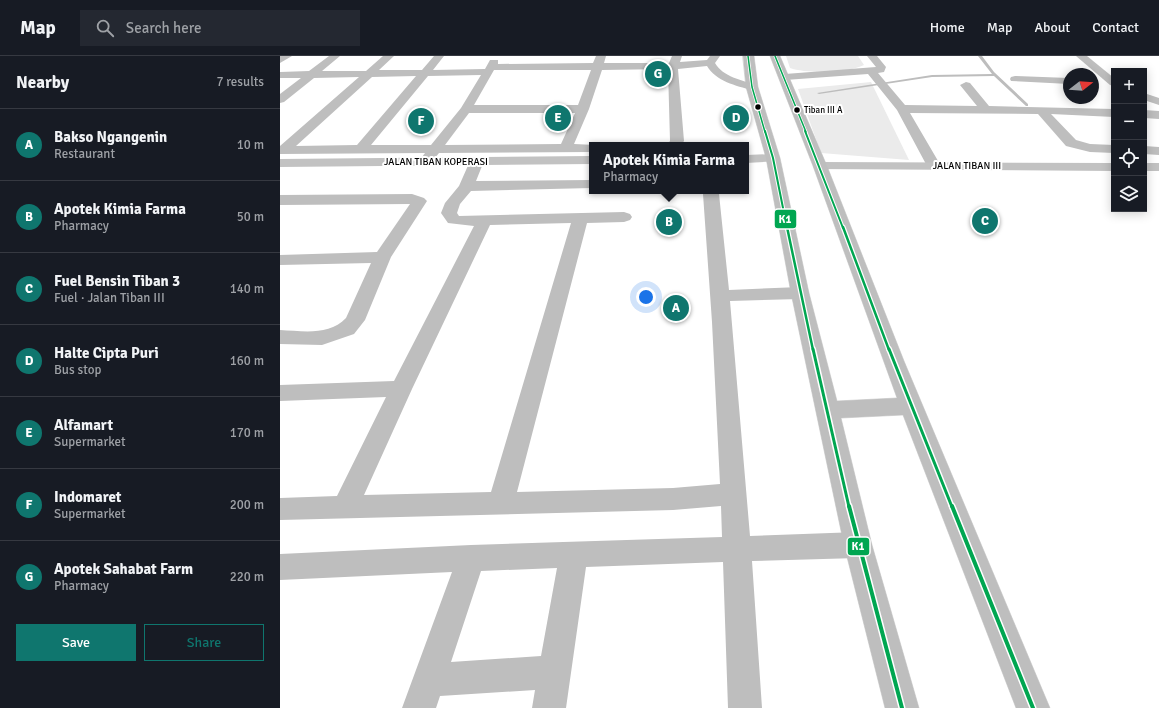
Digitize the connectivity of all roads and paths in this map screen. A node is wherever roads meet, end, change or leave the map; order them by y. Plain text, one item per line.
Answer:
1 (287, 56) edge
2 (335, 56) edge
3 (389, 56) edge
4 (439, 56) edge
5 (499, 56) edge
6 (749, 56) edge
7 (775, 56) edge
8 (872, 56) edge
9 (1081, 56) edge
10 (280, 60) edge
11 (599, 62) edge
12 (676, 63) edge
13 (713, 63) edge
14 (490, 69) junction
15 (311, 74) junction
16 (422, 74) junction
17 (369, 75) junction
18 (280, 76) edge
19 (785, 77) junction
20 (876, 78) junction
21 (1015, 80) dead end
22 (1111, 80) edge
23 (1063, 81) edge
24 (1099, 81) edge
25 (1111, 82) edge
26 (966, 85) dead end
27 (752, 87) junction
28 (280, 100) edge
29 (466, 109) junction
30 (583, 109) junction
31 (902, 109) junction
32 (986, 110) junction
33 (1041, 110) junction
34 (1111, 113) edge
35 (1147, 114) edge
36 (1159, 115) edge
37 (676, 142) edge
38 (566, 148) junction
39 (589, 148) edge
40 (434, 149) junction
41 (1111, 149) edge
42 (360, 150) junction
43 (1147, 150) edge
44 (1159, 151) edge
45 (749, 158) edge
46 (773, 158) junction
47 (283, 159) edge
48 (589, 160) edge
49 (477, 161) junction
50 (425, 162) junction
51 (820, 166) junction
52 (934, 166) junction
53 (1111, 167) edge
54 (1147, 167) edge
55 (1159, 167) edge
56 (589, 184) edge
57 (466, 187) junction
58 (711, 194) edge
59 (280, 200) edge
60 (624, 217) dead end
61 (580, 219) junction
62 (484, 221) junction
63 (382, 257) junction
64 (280, 260) edge
65 (800, 293) junction
66 (721, 296) junction
67 (280, 337) edge
68 (401, 388) junction
69 (280, 393) edge
70 (910, 406) junction
71 (828, 410) junction
72 (734, 494) junction
73 (501, 504) junction
74 (346, 506) junction
75 (280, 509) edge
76 (858, 545) junction
77 (737, 549) junction
78 (573, 555) junction
79 (471, 558) junction
80 (280, 567) edge
81 (554, 672) junction
82 (424, 694) edge
83 (548, 708) edge
84 (745, 708) edge
85 (902, 708) edge
86 (1033, 708) edge

1 - 10 main road
2 - 15 main road
3 - 17 main road
4 - 16 main road
5 - 14 main road
6 - 27 main road
7 - 19 main road
8 - 20 main road
9 - 22 main road
11 - 12 main road
11 - 14 main road
11 - 30 main road
12 - 13 main road
12 - 37 main road
13 - 27 main road
14 - 16 main road
14 - 29 main road
15 - 17 main road
15 - 18 main road
15 - 28 main road
16 - 17 main road
16 - 42 main road
17 - 47 main road
19 - 20 main road
19 - 51 main road
20 - 31 main road
21 - 23 main road
24 - 25 main road
26 - 32 main road
27 - 46 main road
29 - 30 main road
29 - 40 main road
30 - 38 main road
31 - 32 main road
31 - 52 main road
32 - 33 main road
33 - 34 main road
33 - 41 main road
35 - 36 main road
38 - 39 main road
38 - 40 main road
40 - 42 main road
40 - 50 main road
42 - 47 main road
43 - 44 main road
45 - 46 street
46 - 65 main road
47 - 50 street, JALAN TIBAN KOPERASI
48 - 49 street, JALAN TIBAN KOPERASI
49 - 50 street, JALAN TIBAN KOPERASI
49 - 57 main road
51 - 52 street, JALAN TIBAN III
51 - 70 main road
52 - 53 street, JALAN TIBAN III
54 - 55 street
56 - 57 main road
57 - 62 main road
58 - 66 main road
59 - 63 main road
60 - 61 main road
61 - 62 main road
61 - 73 main road
62 - 68 main road
63 - 64 main road
63 - 67 main road
65 - 66 main road
65 - 71 main road
66 - 72 main road
68 - 69 main road
68 - 74 main road
70 - 71 main road
70 - 86 main road
71 - 76 main road
72 - 73 main road
72 - 77 main road
73 - 74 main road
74 - 75 main road
76 - 77 main road
76 - 85 main road
77 - 78 main road
77 - 84 main road
78 - 79 main road
78 - 81 main road
79 - 80 main road
79 - 82 main road
81 - 82 main road
81 - 83 main road

